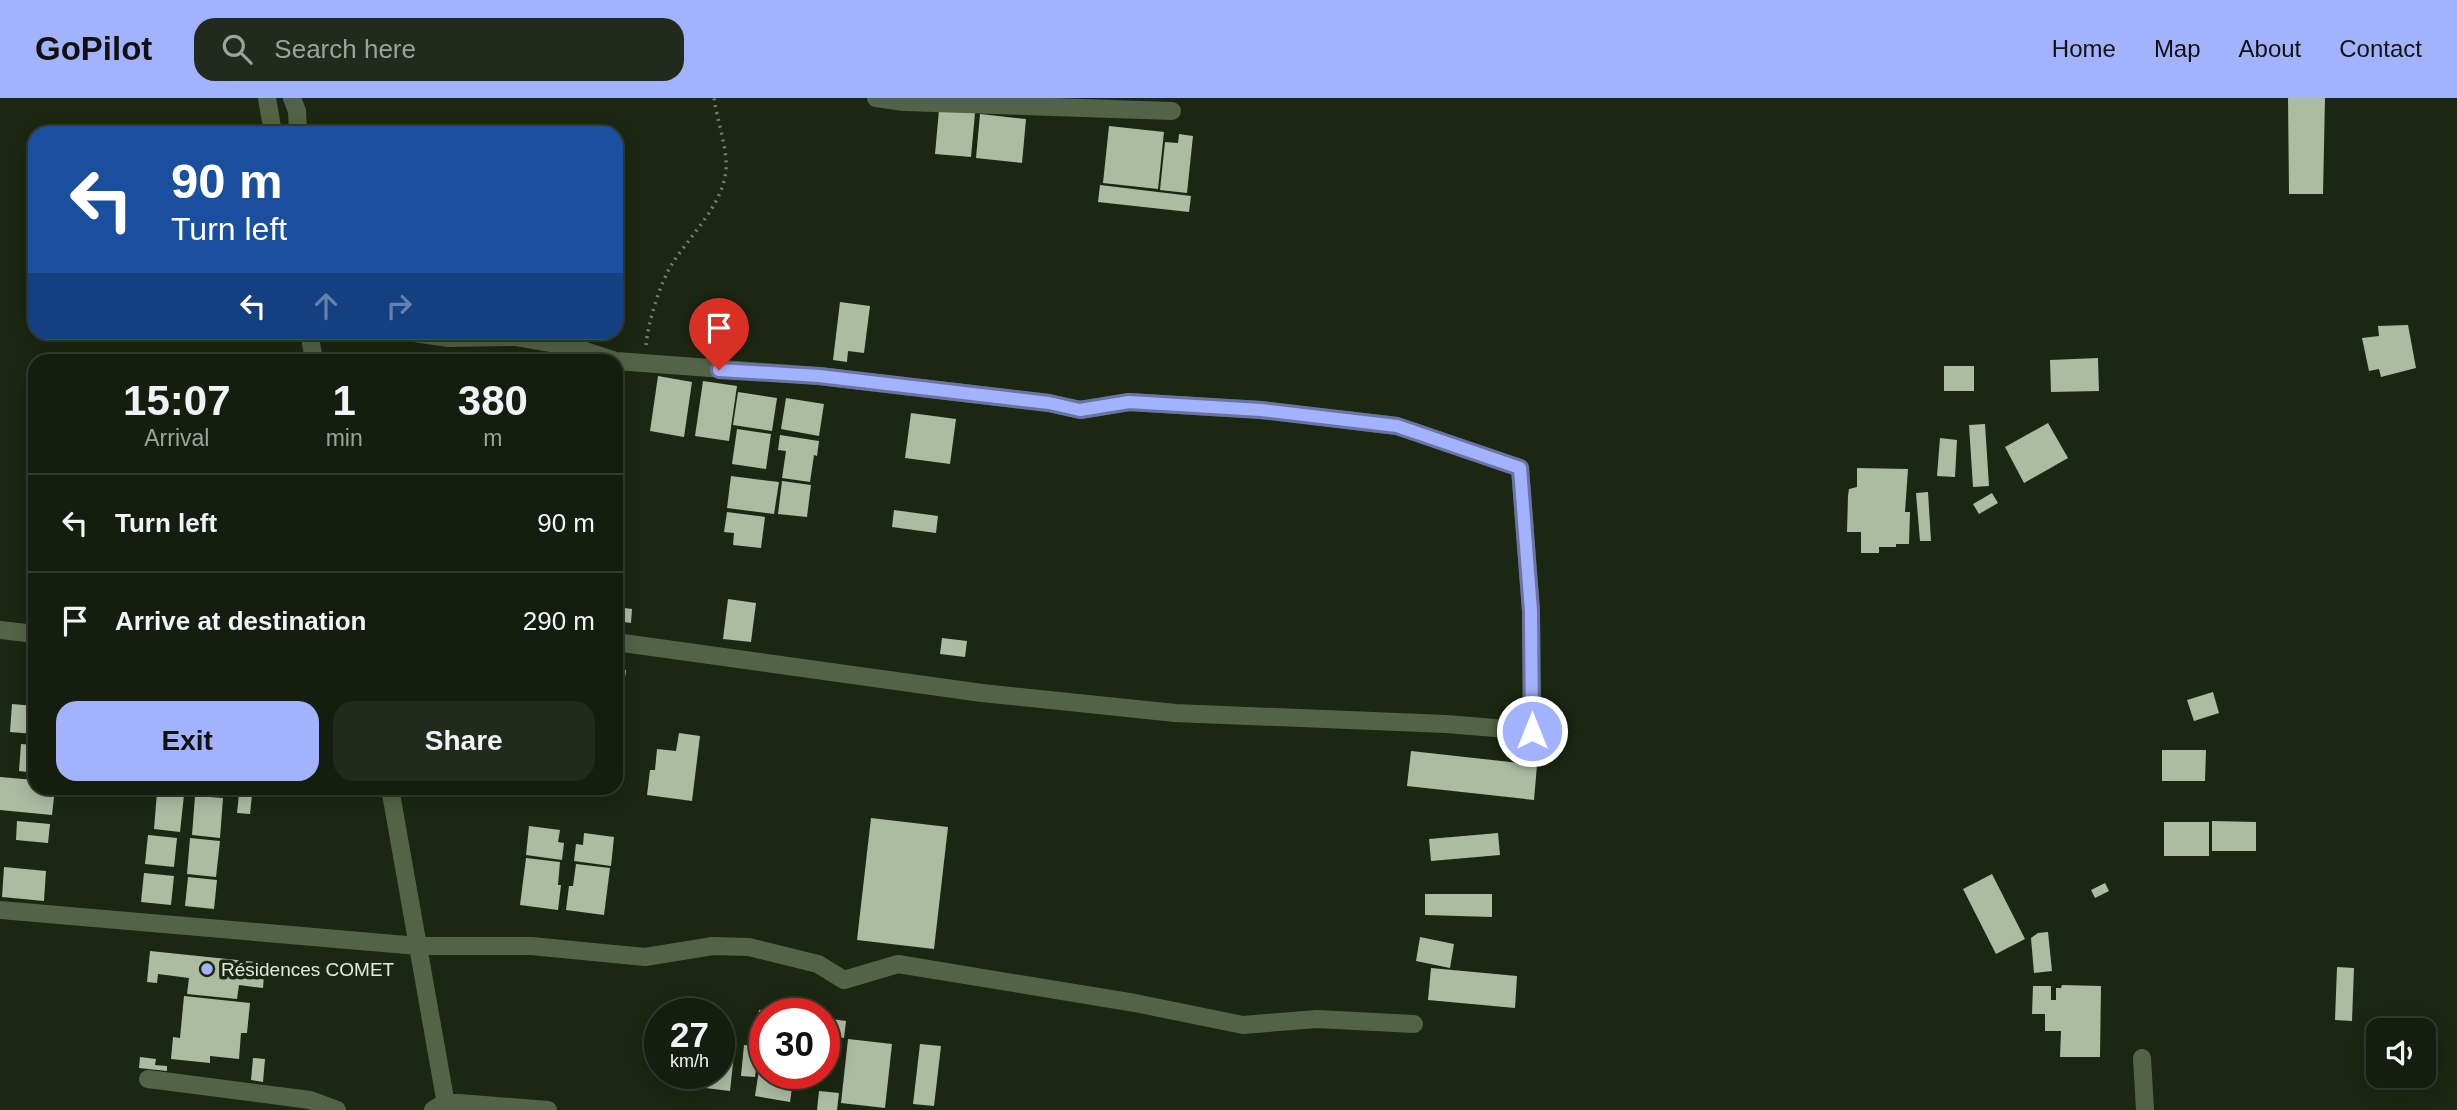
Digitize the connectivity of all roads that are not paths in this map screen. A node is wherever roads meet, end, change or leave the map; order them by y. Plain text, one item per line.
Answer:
1 (267, 98) edge
2 (292, 98) edge
3 (876, 98) edge
4 (1172, 111) dead end
5 (272, 126) edge
6 (298, 126) edge
7 (532, 340) edge
8 (594, 354) edge
9 (623, 362) edge
10 (0, 630) edge
11 (28, 633) edge
12 (623, 643) edge
13 (391, 795) edge
14 (0, 909) edge
15 (418, 946) junction
16 (1414, 1024) dead end
17 (2141, 1058) dead end
18 (148, 1079) dead end
19 (442, 1107) edge
20 (337, 1110) edge
21 (548, 1110) edge
22 (2145, 1110) edge

1 - 5 street
2 - 6 street
3 - 4 street
7 - 8 street
9 - 12 street
10 - 11 street
13 - 15 street
14 - 15 street
15 - 16 street
15 - 19 street
17 - 22 street
18 - 20 street
19 - 21 street

